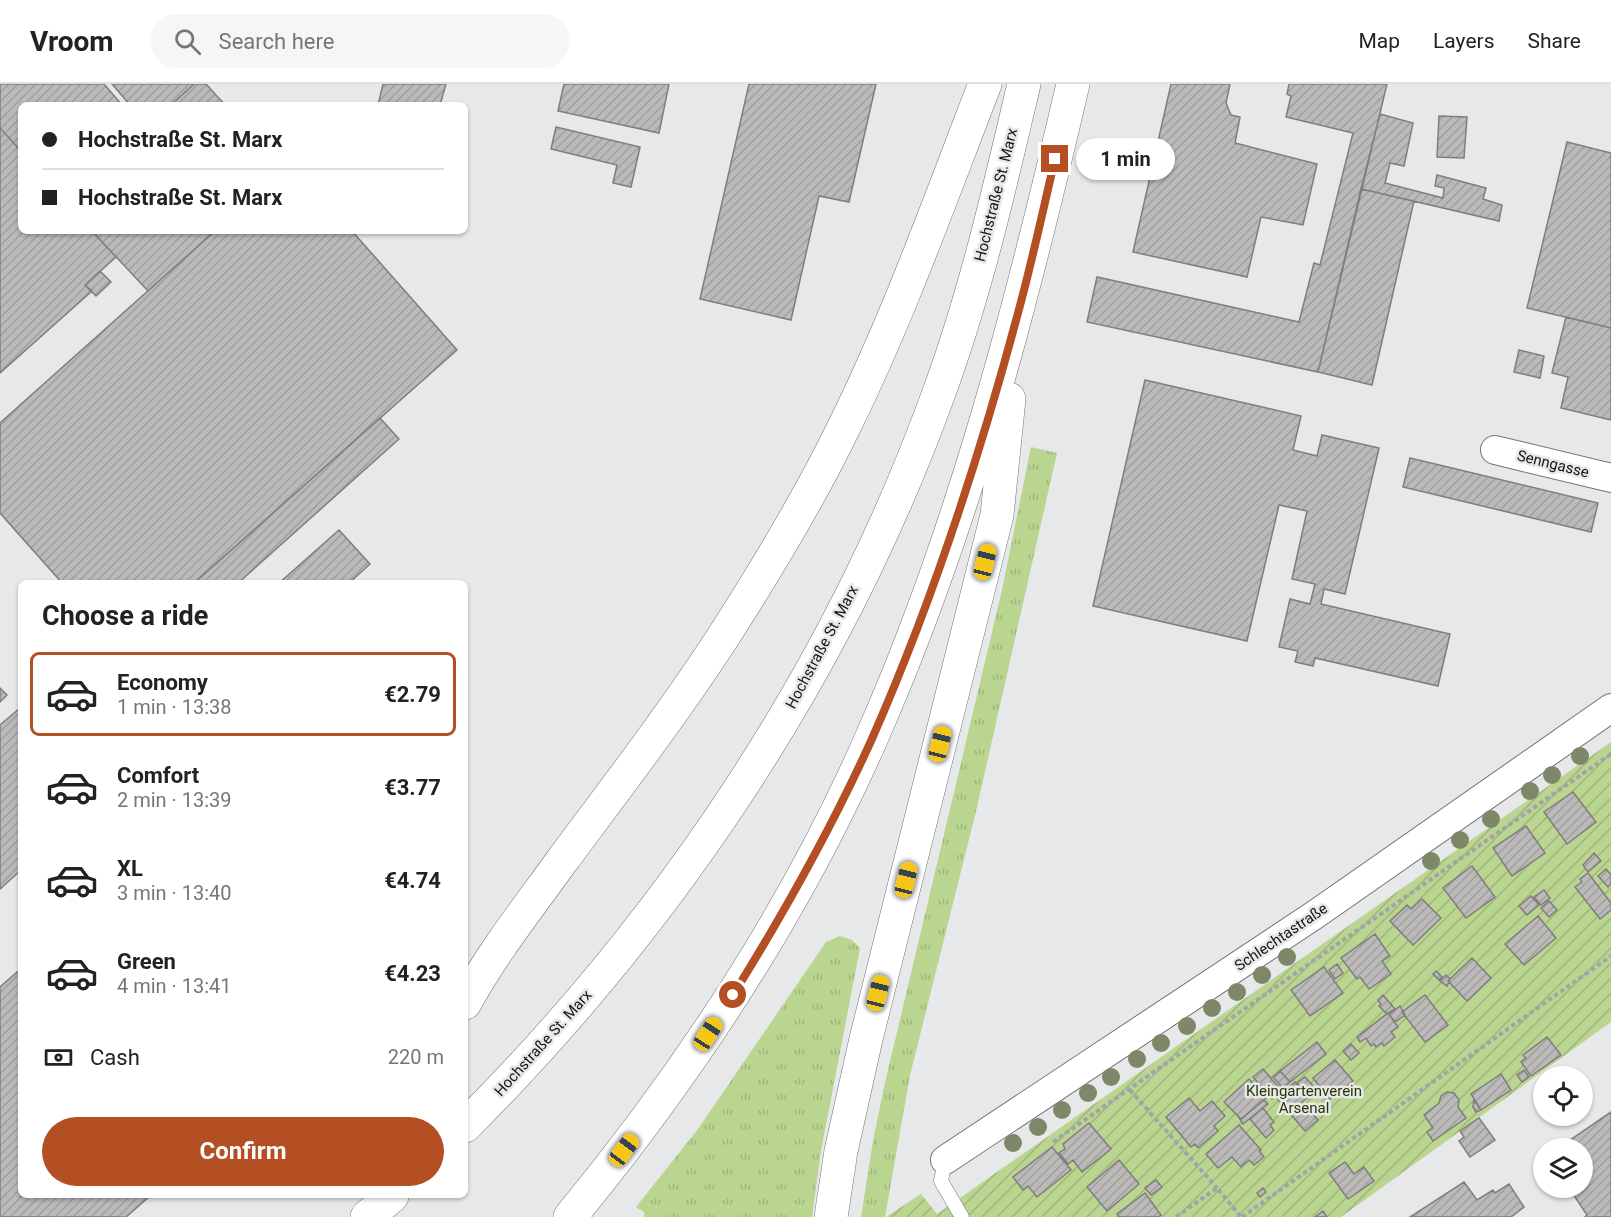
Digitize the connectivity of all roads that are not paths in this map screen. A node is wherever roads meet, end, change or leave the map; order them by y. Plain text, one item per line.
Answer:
1 (985, 84) edge
2 (1024, 84) edge
3 (1073, 84) edge
4 (1018, 312) junction
5 (1495, 450) dead end
6 (1611, 478) edge
7 (1611, 708) edge
8 (468, 998) edge
9 (468, 1123) edge
10 (945, 1160) joint
11 (391, 1198) edge
12 (393, 1198) edge
13 (367, 1217) edge
14 (391, 1217) edge
15 (570, 1217) edge
16 (831, 1217) edge
17 (962, 1217) edge

1 - 8 highway
2 - 9 highway, Hochstraße St. Marx
3 - 4 highway
4 - 15 highway
4 - 16 highway
5 - 6 street, Senngasse
7 - 10 street, Schlechtastraße
10 - 17 lane
11 - 13 highway
12 - 14 highway

